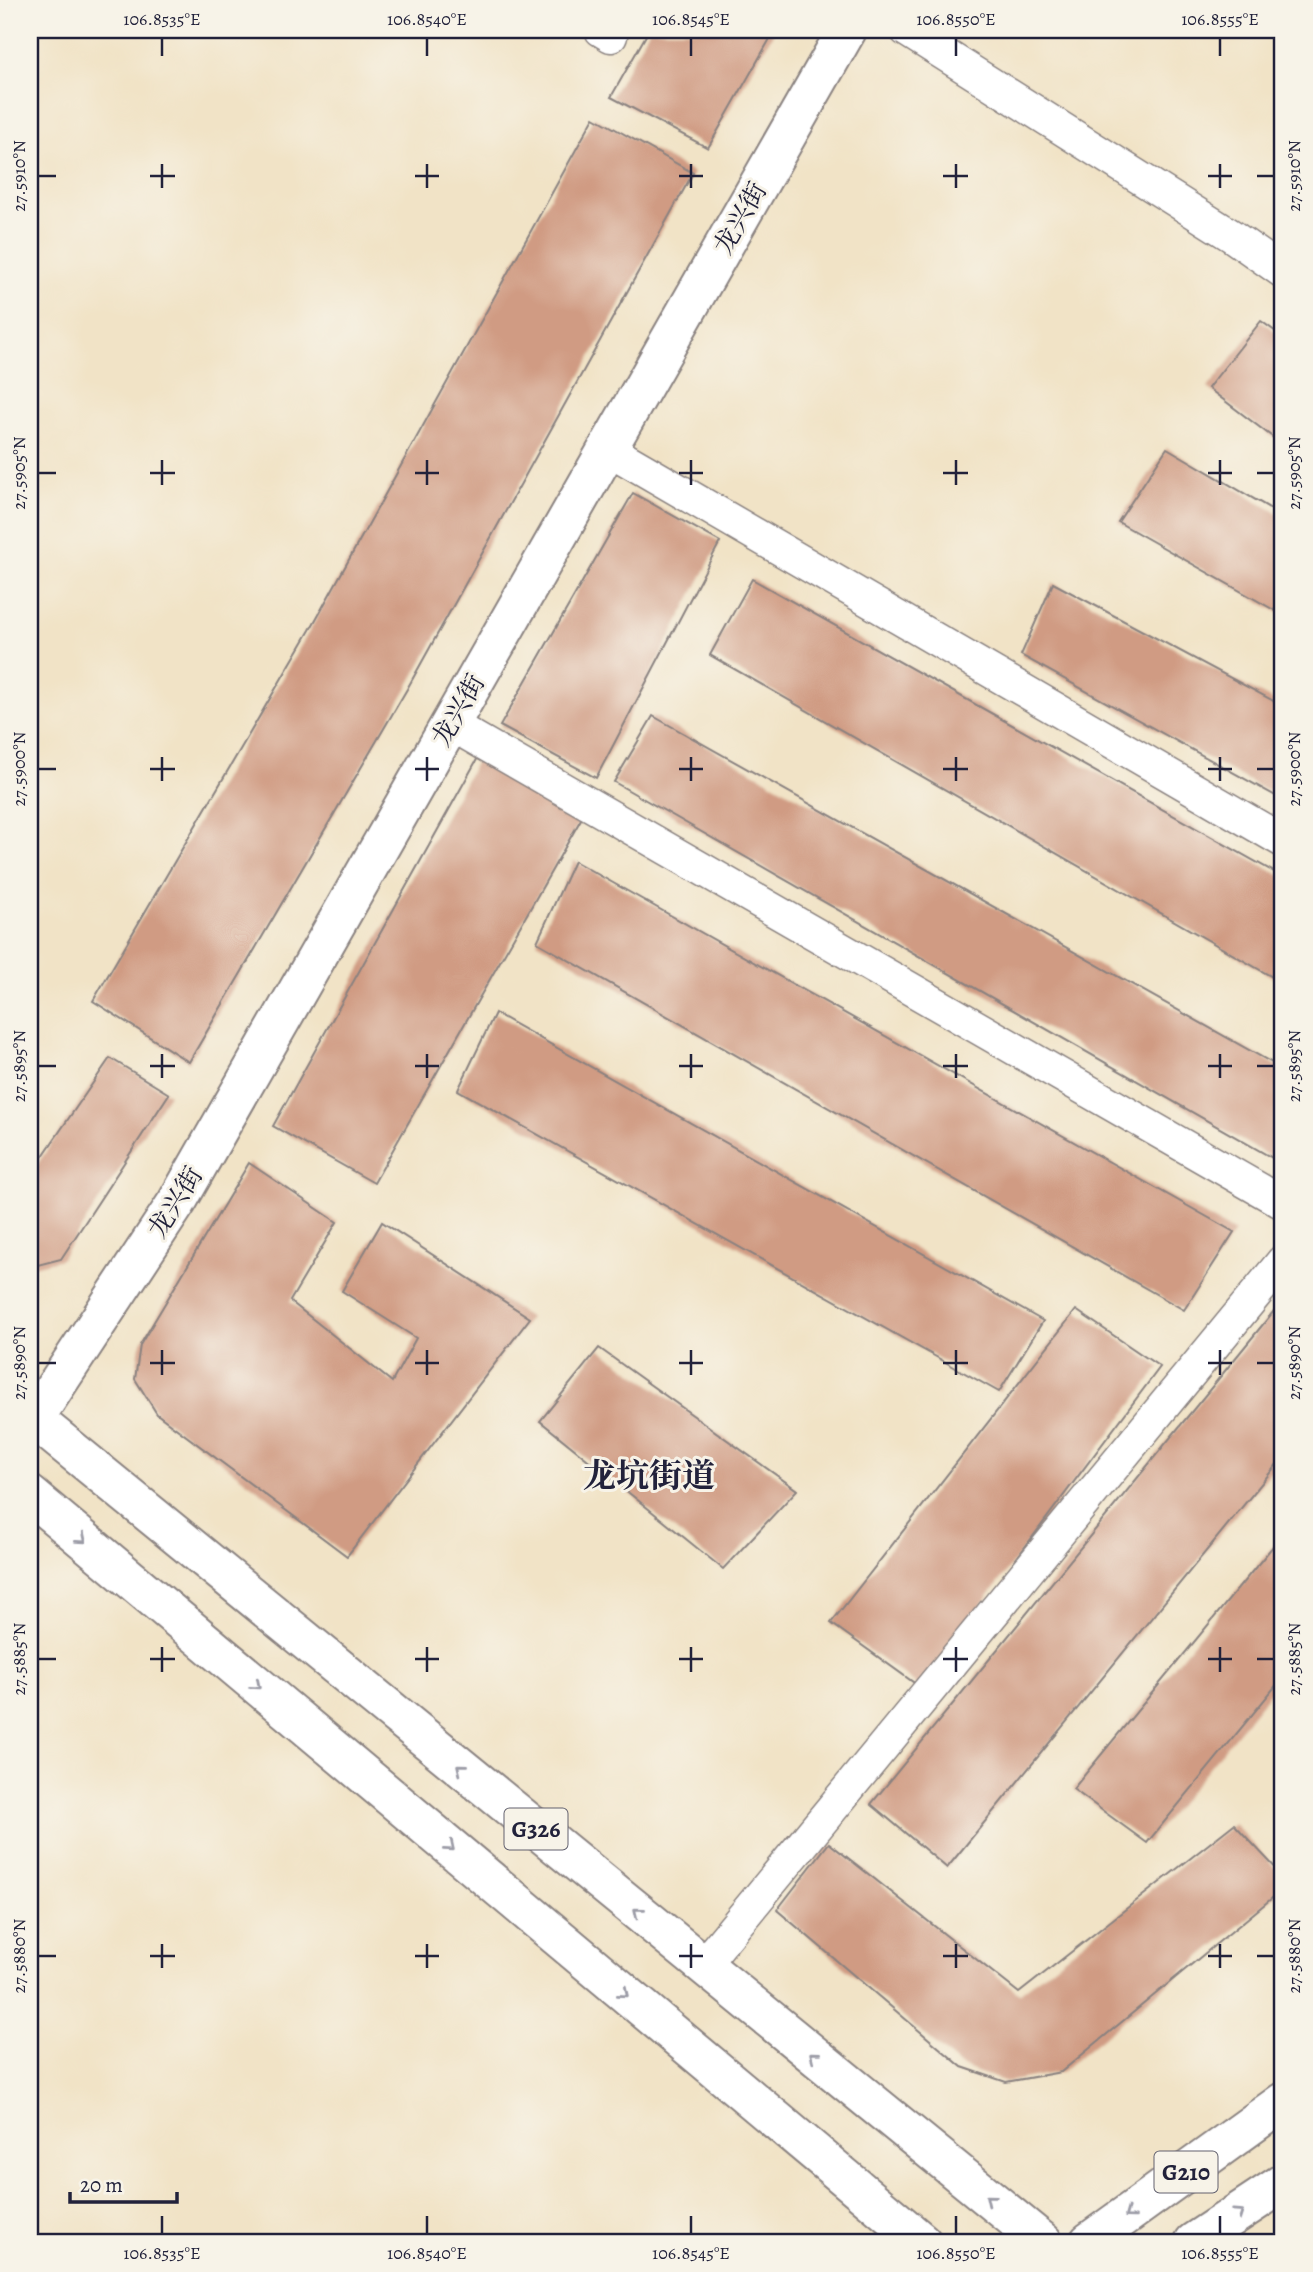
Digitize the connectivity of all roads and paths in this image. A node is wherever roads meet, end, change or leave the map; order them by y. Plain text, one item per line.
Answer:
1 (847, 30) edge
2 (906, 30) edge
3 (1283, 272) edge
4 (608, 449) junction
5 (450, 724) junction
6 (1283, 841) edge
7 (1283, 1203) edge
8 (1283, 1261) edge
9 (31, 1419) edge
10 (30, 1495) edge
11 (703, 1965) junction
12 (1283, 2102) edge
13 (1283, 2183) edge
14 (922, 2242) edge
15 (1043, 2242) edge
16 (1090, 2242) edge
17 (1194, 2242) edge

1 - 4 main road, 龙兴街
2 - 3 street
4 - 5 main road, 龙兴街
4 - 6 street
5 - 7 street
5 - 9 main road, 龙兴街
8 - 11 street
11 -> 9 main road, G326
10 -> 14 main road, G326
15 -> 11 main road, G326
12 -> 16 main road, G210
17 -> 13 main road, G210

